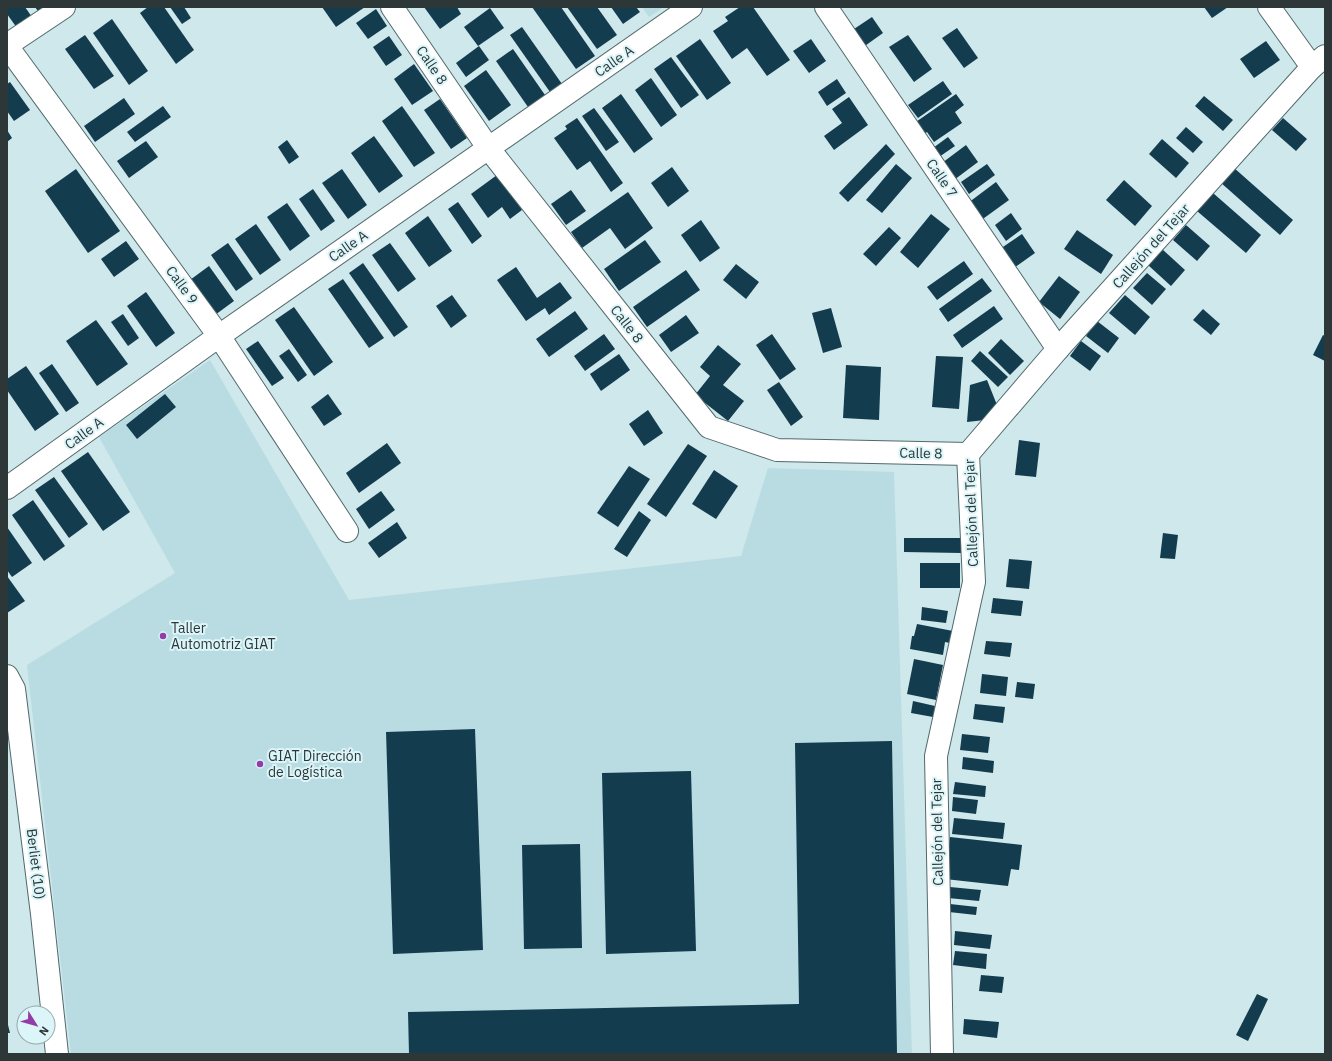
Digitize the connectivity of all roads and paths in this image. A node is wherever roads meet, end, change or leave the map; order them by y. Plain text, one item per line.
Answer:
1 (64, 7) edge
2 (392, 7) edge
3 (691, 7) edge
4 (826, 7) edge
5 (1270, 7) edge
6 (7, 45) edge
7 (1318, 61) edge
8 (489, 149) junction
9 (219, 336) junction
10 (1058, 349) junction
11 (968, 454) junction
12 (7, 488) edge
13 (348, 531) dead end
14 (7, 676) edge
15 (57, 1054) edge
16 (942, 1054) edge

1 - 6 street
2 - 8 street, Calle 8
3 - 8 street, Calle A
4 - 10 street, Calle 7
5 - 7 street
6 - 9 street, Calle 9
7 - 10 street, Callejón del Tejar
8 - 9 street, Calle A
8 - 11 street, Calle 8
9 - 12 street, Calle A
9 - 13 street, Calle 9
10 - 11 street, Callejón del Tejar
11 - 16 street, Callejón del Tejar
14 - 15 street, Berliet (10)

